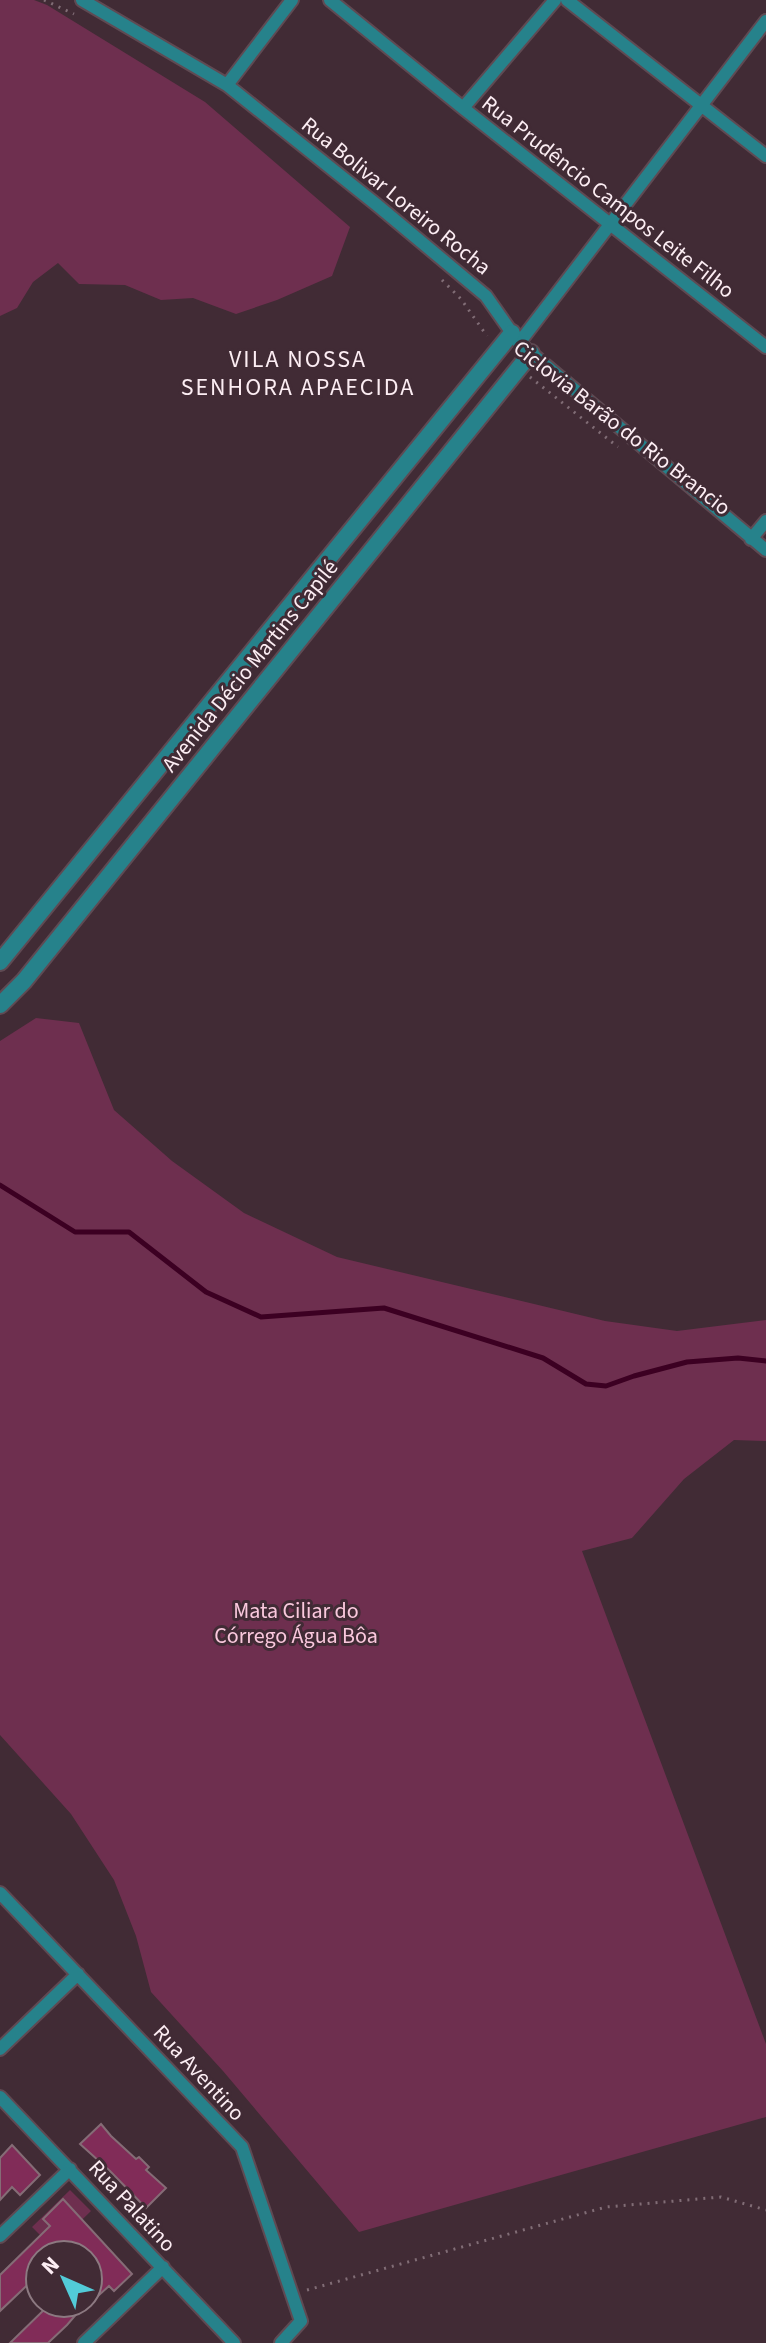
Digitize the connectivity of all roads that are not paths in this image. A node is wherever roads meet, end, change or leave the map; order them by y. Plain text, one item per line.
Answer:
1 (82, 0) edge
2 (292, 0) edge
3 (330, 0) edge
4 (555, 0) edge
5 (567, 0) edge
6 (766, 21) edge
7 (227, 85) junction
8 (701, 105) junction
9 (463, 108) junction
10 (766, 156) edge
11 (610, 224) junction
12 (521, 343) junction
13 (766, 347) edge
14 (766, 521) edge
15 (751, 539) junction
16 (766, 550) edge
17 (0, 962) edge
18 (0, 1005) edge
19 (0, 1893) edge
20 (78, 1974) junction
21 (0, 2049) edge
22 (0, 2097) edge
23 (70, 2169) junction
24 (0, 2236) edge
25 (163, 2267) junction
26 (84, 2343) edge
27 (234, 2343) edge
28 (281, 2343) edge

1 - 7 street, Rua Bolivar Loreiro Rocha
2 - 7 street
3 - 9 street, Rua Prudêncio Campos Leite Filho
4 - 9 street
5 - 8 street
6 - 8 street
7 - 12 street, Rua Bolivar Loreiro Rocha
8 - 10 street
8 - 11 street
9 - 11 street, Rua Prudêncio Campos Leite Filho
11 - 12 street
11 - 13 street, Rua Prudêncio Campos Leite Filho
12 - 15 street, Rua Bolivar Loreiro Rocha
12 - 17 street, Avenida Décio Martins Capilé
12 - 18 street, Avenida Décio Martins Capilé
14 - 15 street
15 - 16 street, Rua Bolivar Loreiro Rocha
19 - 20 street, Rua Aventino
20 - 21 street
20 - 28 street, Rua Aventino
22 - 23 street, Rua Palatino
23 - 24 street
23 - 25 street, Rua Palatino
25 - 26 street
25 - 27 street, Rua Palatino

